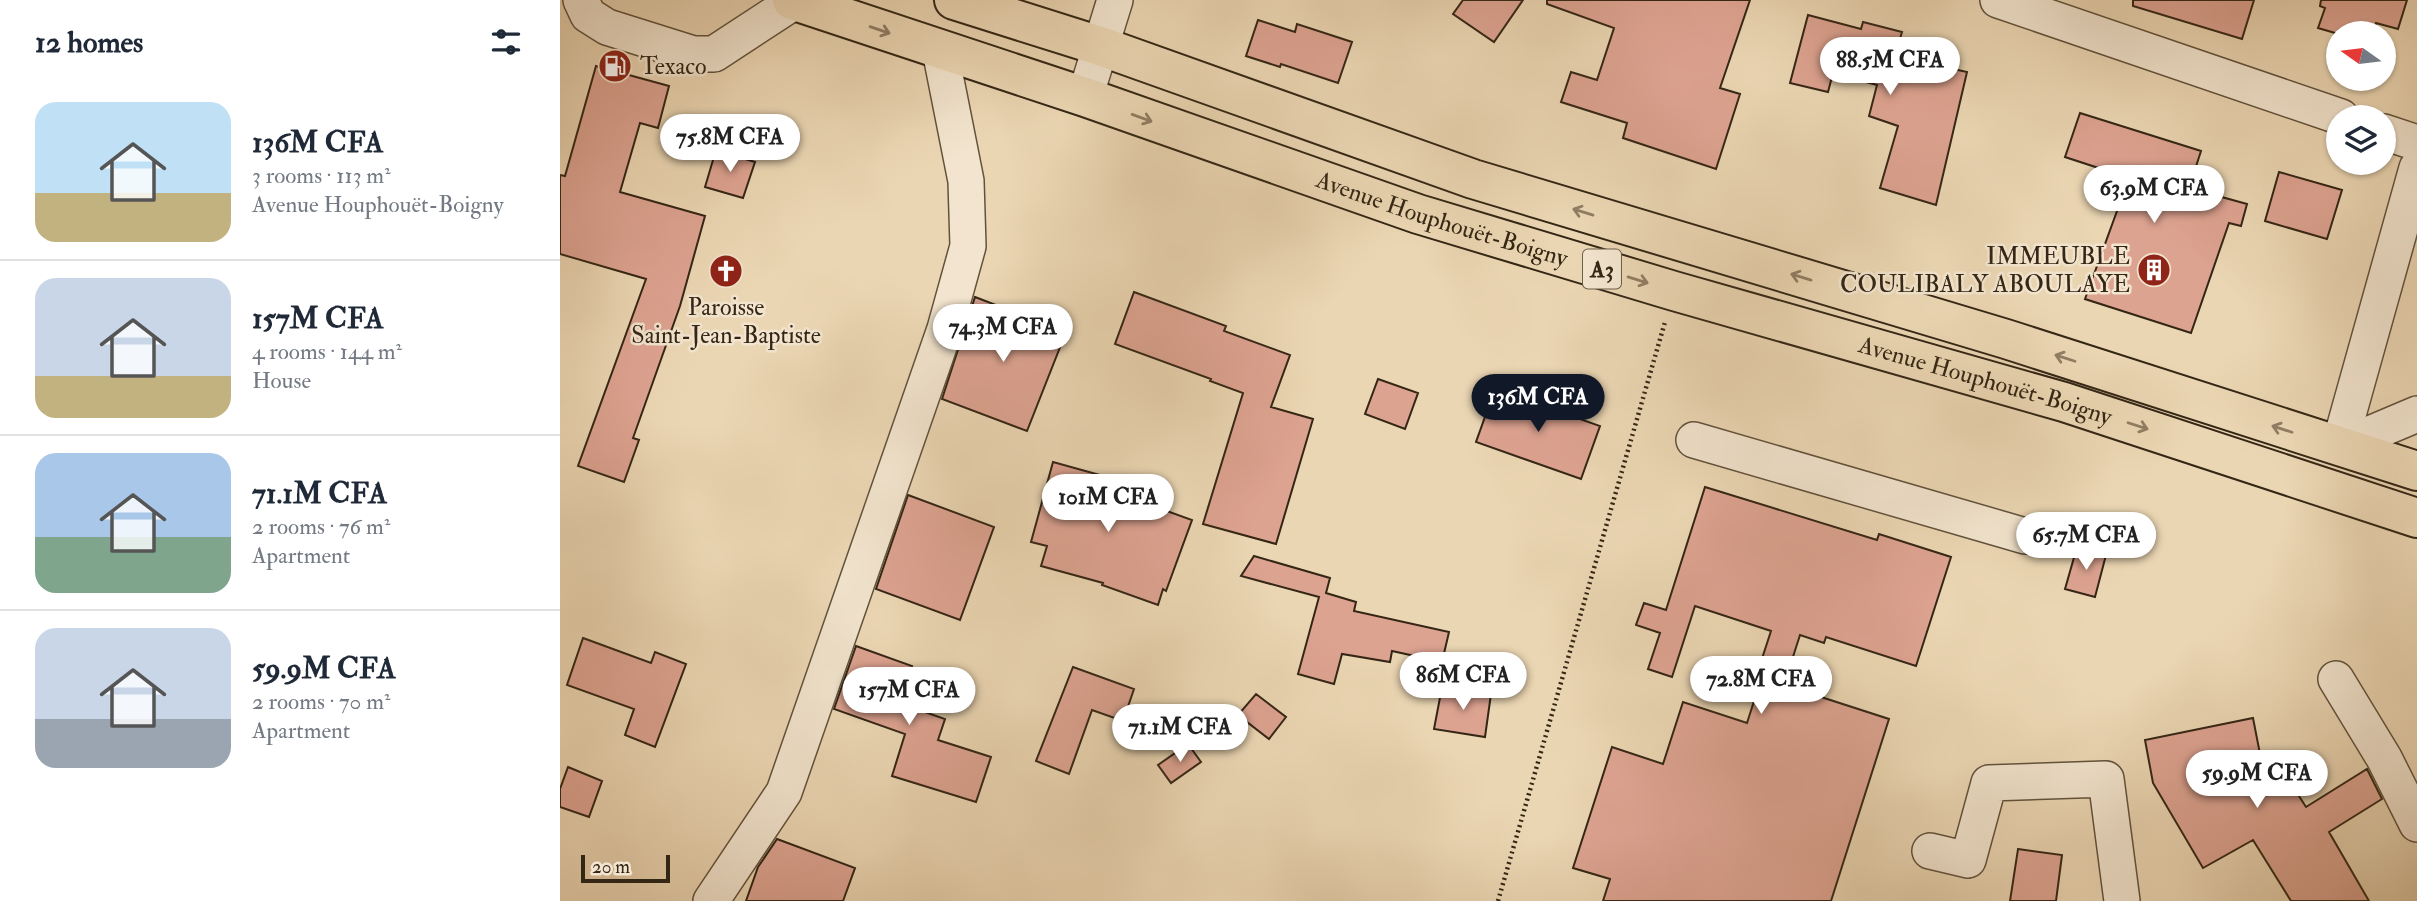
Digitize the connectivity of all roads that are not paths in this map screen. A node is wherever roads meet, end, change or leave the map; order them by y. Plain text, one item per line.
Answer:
1 (581, 0) edge
2 (794, 0) edge
3 (954, 0) edge
4 (1115, 0) edge
5 (1998, 0) edge
6 (1100, 46) junction
7 (940, 50) junction
8 (1085, 97) junction
9 (2326, 112) edge
10 (2396, 136) edge
11 (2417, 143) edge
12 (2417, 168) edge
13 (2417, 414) edge
14 (1694, 440) dead end
15 (2339, 447) junction
16 (2417, 471) edge
17 (2417, 518) edge
18 (2025, 536) dead end
19 (2336, 679) dead end
20 (2417, 824) edge
21 (1930, 851) dead end
22 (711, 901) edge
23 (2122, 901) edge

1 - 2 street
2 -> 7 highway, Avenue Houphouët-Boigny / A3
3 - 6 highway, Avenue Houphouët-Boigny / A3
4 - 6 street
5 - 9 street
6 - 8 street
15 -> 6 highway, Avenue Houphouët-Boigny / A3
7 - 8 highway, Avenue Houphouët-Boigny / A3
7 - 22 street
8 -> 17 highway, Avenue Houphouët-Boigny / A3
10 - 11 street
12 - 15 street
13 - 15 street
14 - 18 street
15 - 16 highway, Avenue Houphouët-Boigny / A3
19 - 20 street
21 - 23 street

